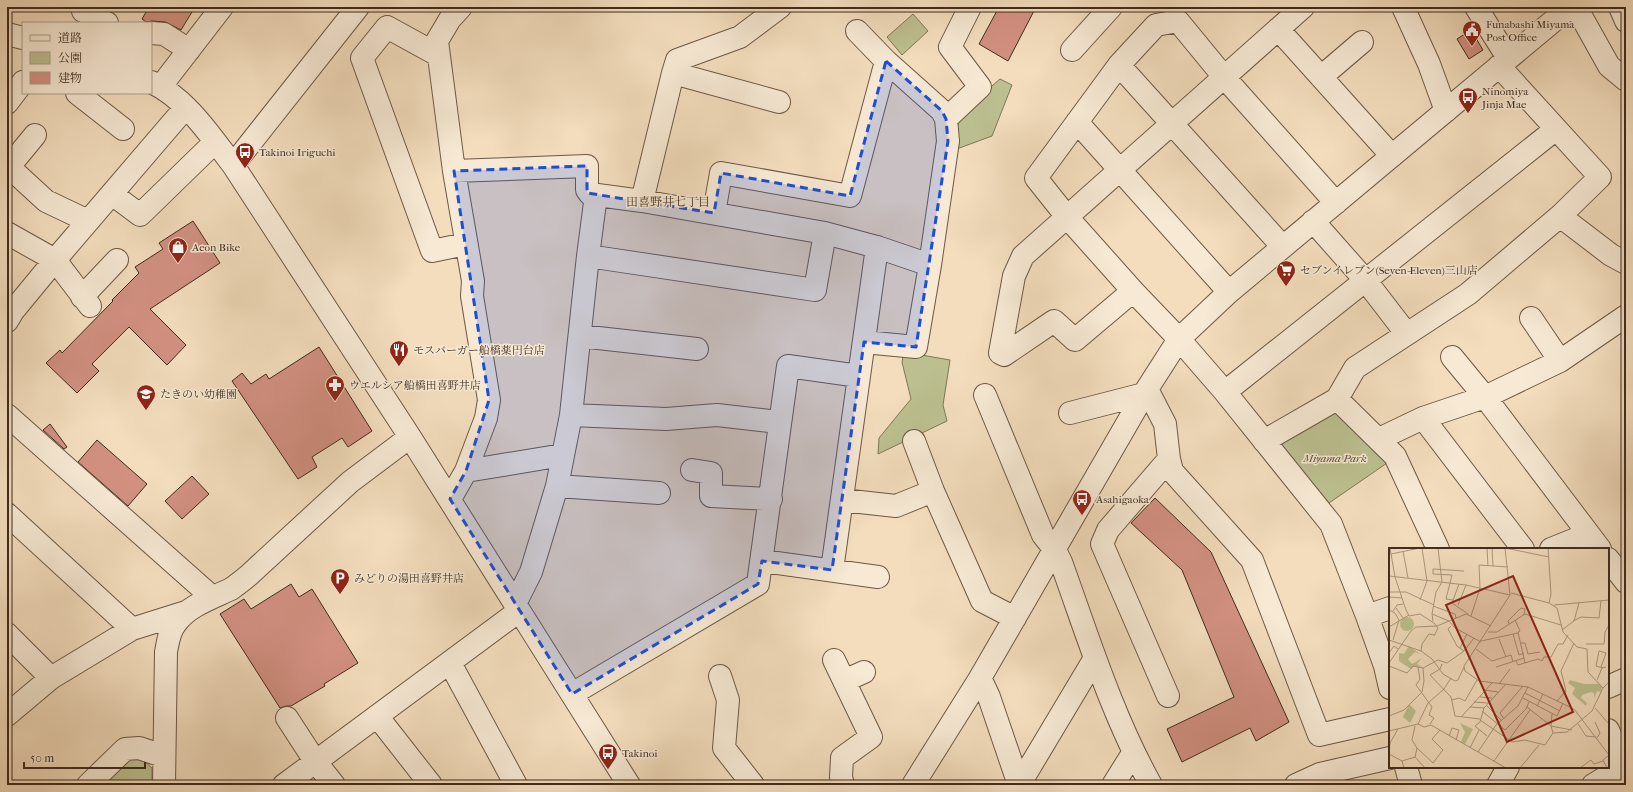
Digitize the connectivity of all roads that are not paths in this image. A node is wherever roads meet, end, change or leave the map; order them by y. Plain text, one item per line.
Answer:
1 (222, 7) edge
2 (358, 7) edge
3 (461, 7) edge
4 (970, 7) edge
5 (1112, 7) edge
6 (1303, 7) edge
7 (1403, 7) edge
8 (1476, 7) edge
9 (1570, 7) edge
10 (1576, 7) edge
11 (1620, 7) edge
12 (83, 11) dead end
13 (765, 11) edge
14 (1626, 21) edge
15 (105, 22) edge
16 (1278, 29) junction
17 (857, 31) dead end
18 (152, 32) edge
19 (7, 34) edge
20 (22, 38) edge
21 (1362, 42) dead end
22 (189, 50) junction
23 (1072, 50) dead end
24 (438, 55) junction
25 (886, 61) junction
26 (1504, 62) junction
27 (1120, 65) junction
28 (673, 73) junction
29 (1224, 77) junction
30 (1322, 77) junction
31 (1626, 80) edge
32 (22, 83) edge
33 (156, 84) edge
34 (89, 97) edge
35 (779, 102) dead end
36 (7, 103) edge
37 (186, 107) junction
38 (1446, 111) junction
39 (946, 119) junction
40 (1077, 122) junction
41 (1172, 124) junction
42 (123, 129) dead end
43 (1556, 129) junction
44 (35, 135) dead end
45 (215, 142) junction
46 (1392, 156) junction
47 (233, 165) junction
48 (8, 168) edge
49 (1120, 170) junction
50 (454, 171) junction
51 (112, 194) junction
52 (596, 195) junction
53 (642, 201) junction
54 (1336, 203) junction
55 (714, 213) junction
56 (1560, 216) junction
57 (1067, 217) junction
58 (88, 221) junction
59 (1314, 222) junction
60 (7, 233) edge
61 (825, 233) junction
62 (466, 244) junction
63 (876, 247) junction
64 (1283, 247) junction
65 (588, 256) junction
66 (55, 260) junction
67 (117, 260) dead end
68 (1626, 263) edge
69 (930, 265) junction
70 (1366, 281) junction
71 (1133, 291) junction
72 (1230, 292) junction
73 (9, 314) edge
74 (1531, 318) dead end
75 (1623, 323) edge
76 (1406, 333) junction
77 (580, 336) junction
78 (1179, 339) junction
79 (864, 342) junction
80 (697, 349) dead end
81 (1452, 357) dead end
82 (1560, 361) junction
83 (859, 376) junction
84 (1145, 391) junction
85 (1225, 392) junction
86 (985, 395) dead end
87 (1485, 397) junction
88 (1337, 399) junction
89 (1070, 413) dead end
90 (7, 415) edge
91 (571, 415) junction
92 (1424, 418) junction
93 (779, 422) junction
94 (410, 437) junction
95 (1379, 439) junction
96 (914, 441) dead end
97 (1264, 441) junction
98 (563, 455) junction
99 (1169, 459) junction
100 (692, 470) dead end
101 (466, 471) junction
102 (557, 486) junction
103 (933, 492) junction
104 (659, 493) dead end
105 (450, 499) junction
106 (771, 499) junction
107 (842, 500) junction
108 (7, 514) edge
109 (1594, 542) edge
110 (1438, 548) edge
111 (1521, 548) edge
112 (1557, 548) edge
113 (1055, 550) junction
114 (1609, 560) edge
115 (762, 561) junction
116 (832, 570) junction
117 (878, 577) dead end
118 (1626, 582) edge
119 (212, 597) junction
120 (517, 608) junction
121 (1389, 608) edge
122 (186, 612) junction
123 (1367, 616) junction
124 (1015, 618) junction
125 (132, 629) junction
126 (7, 634) edge
127 (1095, 658) junction
128 (834, 660) dead end
129 (450, 662) junction
130 (864, 672) dead end
131 (720, 676) dead end
132 (51, 678) junction
133 (980, 678) junction
134 (1626, 679) edge
135 (844, 680) junction
136 (1389, 684) edge
137 (1609, 687) edge
138 (572, 694) junction
139 (1168, 696) dead end
140 (7, 715) edge
141 (377, 716) junction
142 (287, 718) dead end
143 (1389, 719) edge
144 (1609, 732) edge
145 (1133, 753) junction
146 (163, 756) junction
147 (1389, 758) edge
148 (315, 761) junction
149 (1625, 767) edge
150 (1406, 768) edge
151 (1507, 768) edge
152 (88, 785) edge
153 (164, 785) edge
154 (284, 785) edge
155 (334, 785) edge
156 (432, 785) edge
157 (516, 785) edge
158 (628, 785) edge
159 (752, 785) edge
160 (843, 785) edge
161 (913, 785) edge
162 (1019, 785) edge
163 (1113, 785) edge
164 (1151, 785) edge
165 (1296, 785) edge
166 (1411, 785) edge
167 (1498, 785) edge
168 (1592, 785) edge

1 - 22 street
2 - 47 street
3 - 24 street
4 - 39 street
5 - 23 street
6 - 16 street
7 - 38 street
8 - 26 street
9 - 26 street
10 - 31 street
11 - 14 street
12 - 15 street
13 - 28 street
16 - 29 street
16 - 30 street
17 - 25 street
18 - 22 street
19 - 20 street
21 - 30 street
22 - 33 street
24 - 50 street
24 - 62 street
25 - 39 street
25 - 55 street
26 - 38 street
26 - 43 street
27 - 29 street
27 - 40 street
27 - 41 street
28 - 35 street
28 - 53 street
29 - 41 street
29 - 54 street
30 - 46 street
32 - 36 street
33 - 37 street
34 - 42 street
37 - 45 street
37 - 51 street
38 - 46 street
39 - 69 street
40 - 49 street
40 - 57 street
41 - 49 street
41 - 64 street
43 - 56 street
43 - 70 street
44 - 48 street
45 - 47 street
45 - 51 street
46 - 54 street
47 - 94 street
48 - 58 street
49 - 57 street
49 - 72 street
50 - 52 street
50 - 62 street
51 - 58 street
52 - 53 street
52 - 65 street
53 - 55 street
54 - 59 street
55 - 61 street
56 - 68 street
56 - 76 street
57 - 71 street
57 - 71 street
58 - 66 street
59 - 64 street
59 - 70 street
60 - 66 street
61 - 63 street
61 - 65 street
62 - 101 street
63 - 69 street
63 - 79 street
64 - 72 street
65 - 77 street
66 - 67 street
66 - 73 street
69 - 79 street
70 - 76 street
70 - 85 street
71 - 78 street
72 - 78 street
74 - 82 street
75 - 82 street
76 - 88 street
77 - 80 street
77 - 91 street
78 - 84 street
78 - 85 street
79 - 83 street
81 - 87 street
82 - 87 street
83 - 93 street
83 - 107 street
84 - 89 street
84 - 99 street
84 - 113 street
85 - 97 street
86 - 113 street
87 - 92 street
87 - 109 street
88 - 95 street
88 - 97 street
90 - 119 street
91 - 93 street
91 - 98 street
92 - 95 street
92 - 111 street
93 - 106 street
94 - 105 street
94 - 119 street
95 - 110 street
96 - 103 street
97 - 123 street
98 - 101 street
98 - 102 street
99 - 139 street
99 - 143 street
100 - 106 street
101 - 105 street
102 - 104 street
102 - 120 street
103 - 107 street
103 - 124 street
105 - 120 street
106 - 115 street
107 - 116 street
108 - 125 street
109 - 112 street
113 - 124 street
113 - 127 street
114 - 118 street
115 - 116 street
115 - 138 street
116 - 117 street
119 - 122 street
120 - 129 street
120 - 138 street
121 - 123 street
122 - 125 street
122 - 146 street
123 - 136 street
124 - 133 street
125 - 132 street
126 - 132 street
127 - 145 street
127 - 162 street
128 - 135 street
129 - 141 street
129 - 157 street
130 - 135 street
131 - 159 street
132 - 140 street
133 - 161 street
133 - 162 street
134 - 137 street
135 - 160 street
138 - 158 street
141 - 148 street
141 - 156 street
142 - 148 street
144 - 149 street
145 - 163 street
145 - 164 street
146 - 152 street
146 - 153 street
147 - 165 street
148 - 154 street
148 - 155 street
149 - 168 street
150 - 166 street
151 - 167 street

